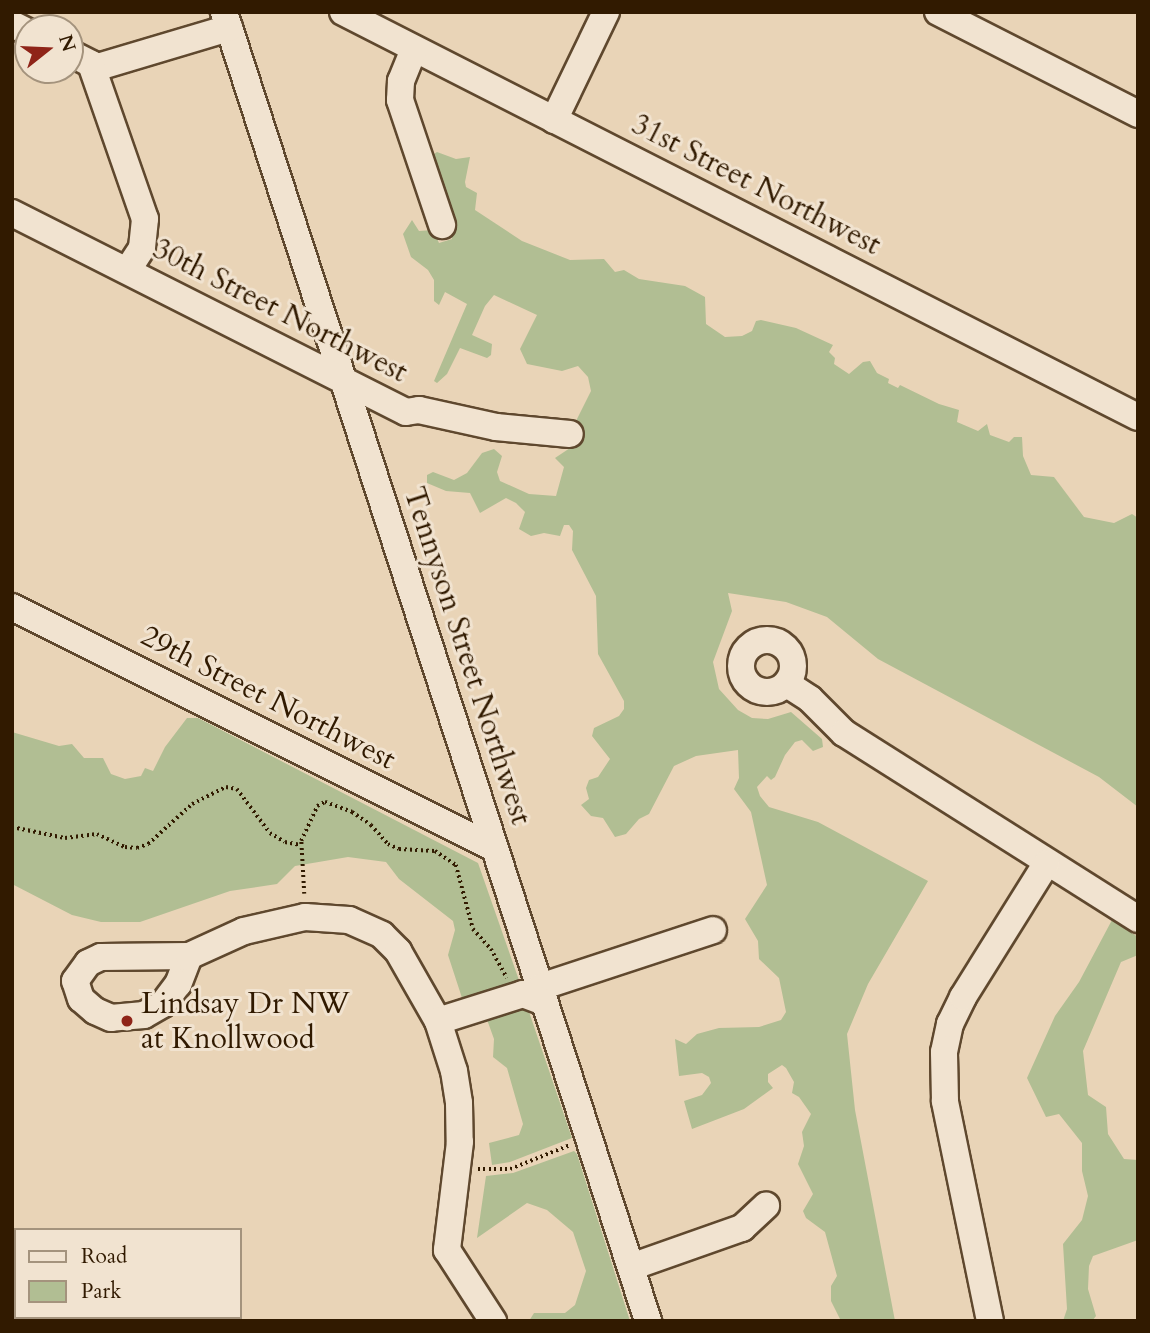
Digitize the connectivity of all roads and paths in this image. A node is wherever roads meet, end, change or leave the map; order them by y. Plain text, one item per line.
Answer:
1 (343, 12) edge
2 (606, 12) edge
3 (938, 12) edge
4 (226, 20) edge
5 (415, 49) junction
6 (84, 60) edge
7 (84, 66) edge
8 (1138, 114) edge
9 (554, 120) junction
10 (12, 213) edge
11 (442, 225) dead end
12 (127, 271) junction
13 (344, 382) junction
14 (1138, 417) edge
15 (570, 434) dead end
16 (12, 607) edge
17 (787, 684) dead end
18 (12, 827) edge
19 (301, 845) junction
20 (494, 848) junction
21 (1046, 863) junction
22 (305, 917) junction
23 (1138, 919) edge
24 (713, 930) dead end
25 (189, 956) dead end
26 (542, 994) junction
27 (514, 997) junction
28 (438, 1021) junction
29 (588, 1137) junction
30 (457, 1168) junction
31 (766, 1206) dead end
32 (631, 1267) junction
33 (493, 1321) edge
34 (648, 1321) edge
35 (990, 1321) edge

1 - 5 street, 31st Street Northwest
2 - 9 street
3 - 8 street
4 - 6 street
4 - 13 street, Tennyson Street Northwest
5 - 9 street, 31st Street Northwest
5 - 11 street
7 - 12 street
9 - 14 street, 31st Street Northwest
10 - 12 street, 30th Street Northwest
12 - 13 street, 30th Street Northwest
13 - 15 street, 30th Street Northwest
13 - 20 street, Tennyson Street Northwest
16 - 20 street, 29th Street Northwest
17 - 21 street
18 - 19 path
19 - 22 path
19 - 27 path
20 - 26 street, Tennyson Street Northwest
21 - 23 street
21 - 35 street
22 - 25 street
22 - 28 street
24 - 26 street
26 - 27 street
26 - 29 street, Tennyson Street Northwest
27 - 28 street
28 - 30 street
29 - 30 path
29 - 32 street, Tennyson Street Northwest
30 - 33 street
31 - 32 street
32 - 34 street, Tennyson Street Northwest

